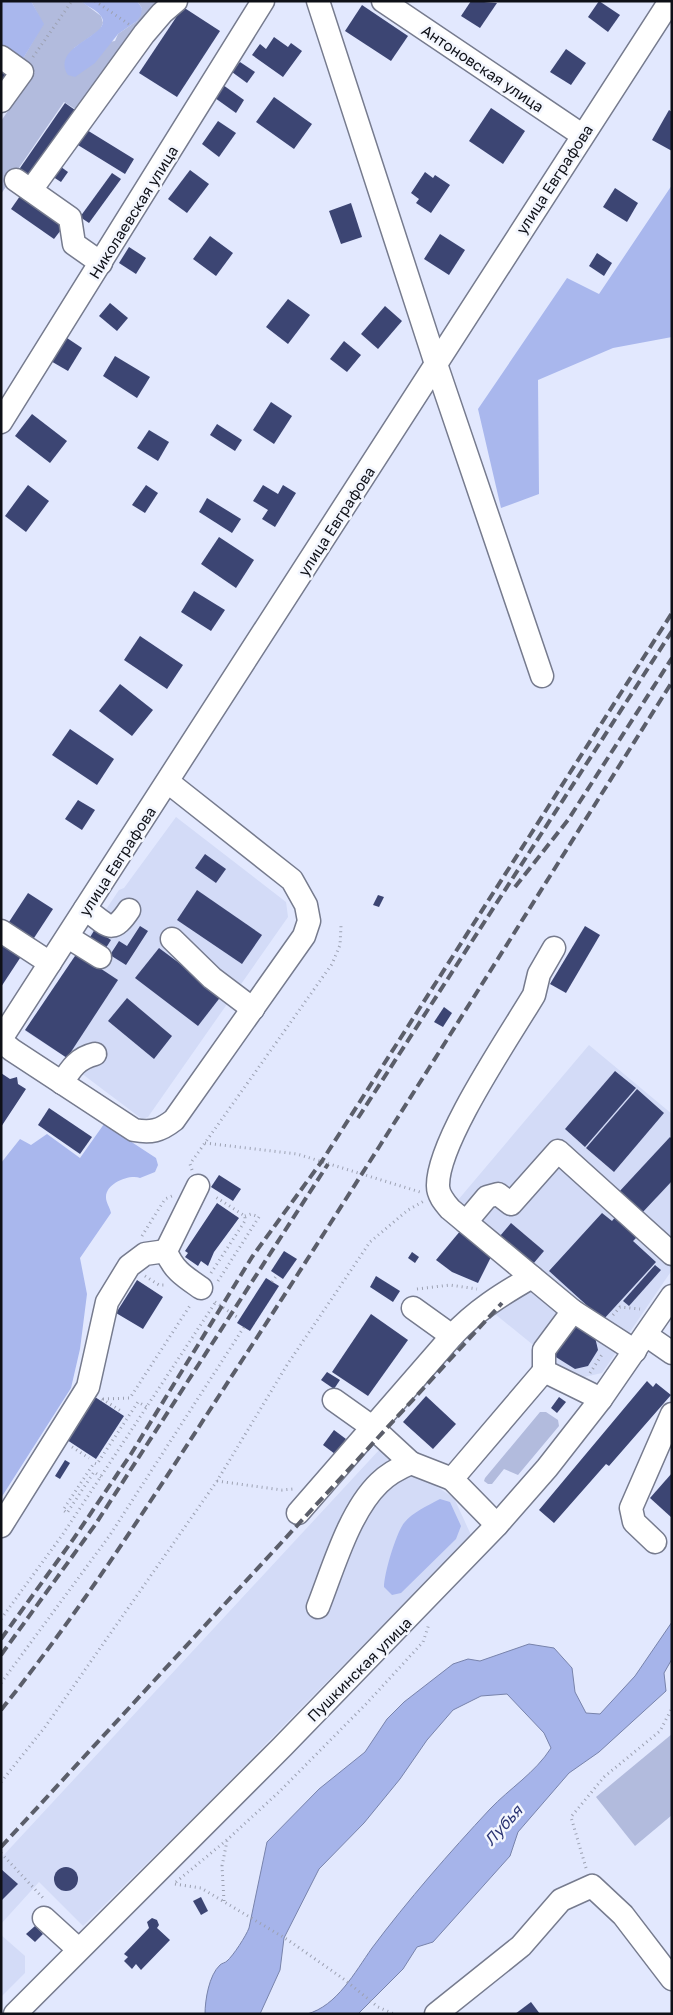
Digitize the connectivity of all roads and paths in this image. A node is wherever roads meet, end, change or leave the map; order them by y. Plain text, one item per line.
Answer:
1 (72, 1) edge
2 (95, 1) edge
3 (176, 1) edge
4 (264, 1) edge
5 (318, 1) edge
6 (383, 1) edge
7 (670, 1) edge
8 (144, 34) junction
9 (1, 58) edge
10 (22, 72) junction
11 (1, 101) edge
12 (582, 135) junction
13 (101, 263) junction
14 (436, 364) junction
15 (1, 422) edge
16 (542, 676) dead end
17 (168, 782) junction
18 (85, 909) junction
19 (129, 910) dead end
20 (341, 926) dead end
21 (1, 931) edge
22 (68, 937) junction
23 (172, 939) dead end
24 (554, 948) dead end
25 (100, 957) dead end
26 (50, 964) junction
27 (252, 1009) junction
28 (1, 1040) edge
29 (96, 1054) dead end
30 (62, 1082) junction
31 (205, 1143) junction
32 (190, 1164) dead end
33 (198, 1186) joint
34 (442, 1199) junction
35 (244, 1216) dead end
36 (466, 1222) junction
37 (166, 1251) junction
38 (672, 1254) edge
39 (129, 1266) junction
40 (277, 1275) dead end
41 (532, 1277) junction
42 (272, 1282) dead end
43 (212, 1293) junction
44 (500, 1295) junction
45 (414, 1299) joint
46 (670, 1302) edge
47 (643, 1309) dead end
48 (573, 1311) junction
49 (237, 1317) dead end
50 (244, 1327) dead end
51 (600, 1329) junction
52 (452, 1336) junction
53 (640, 1343) junction
54 (672, 1353) edge
55 (544, 1371) junction
56 (601, 1399) junction
57 (334, 1400) dead end
58 (147, 1407) junction
59 (672, 1414) edge
60 (372, 1427) junction
61 (411, 1463) junction
62 (101, 1477) junction
63 (452, 1479) junction
64 (217, 1481) junction
65 (319, 1489) junction
66 (298, 1513) dead end
67 (497, 1525) junction
68 (1, 1526) edge
69 (655, 1542) dead end
70 (429, 1598) junction
71 (318, 1607) dead end
72 (1, 1619) edge
73 (1, 1683) edge
74 (672, 1708) edge
75 (1, 1782) edge
76 (228, 1839) junction
77 (1, 1853) edge
78 (174, 1884) junction
79 (592, 1886) junction
80 (167, 1889) dead end
81 (224, 1902) junction
82 (44, 1918) joint
83 (78, 1949) junction
84 (672, 1979) edge
85 (15, 2014) edge
86 (391, 2014) edge
87 (436, 2014) edge

1 - 10 path
2 - 8 path
3 - 8 street
4 - 13 street, Николаевская улица
5 - 14 street
6 - 12 street, Антоновская улица
7 - 12 street, улица Евграфова
8 - 13 street
9 - 10 street
10 - 11 street
12 - 14 street, улица Евграфова
13 - 15 street, Николаевская улица
14 - 16 street
14 - 17 street, улица Евграфова
17 - 18 street, улица Евграфова
17 - 27 street
18 - 19 street
18 - 22 street, улица Евграфова
20 - 31 path
21 - 26 street
22 - 25 street
22 - 26 street, улица Евграфова
23 - 27 street
24 - 34 street
26 - 28 street, улица Евграфова
27 - 30 street
28 - 30 street
29 - 30 street
31 - 32 path
31 - 34 path
33 - 37 street
33 - 39 path
34 - 36 street
34 - 64 path
35 - 43 path
36 - 38 street
36 - 41 street
37 - 39 street
37 - 43 street
39 - 68 street
40 - 42 path
41 - 44 street
41 - 48 street
43 - 49 path
43 - 58 path
44 - 45 path
44 - 52 street
45 - 52 street
46 - 53 street, Пушкинская улица
47 - 51 path
48 - 51 street
48 - 55 street
50 - 73 path
51 - 53 street
52 - 60 street
53 - 54 street
53 - 56 street, Пушкинская улица
55 - 56 street
55 - 63 street
56 - 67 street, Пушкинская улица
57 - 60 street
58 - 62 path
58 - 62 path
59 - 69 street
60 - 61 street
60 - 65 street
61 - 63 street
61 - 71 street
62 - 72 path
63 - 67 street
64 - 65 path
64 - 75 path
65 - 66 street
67 - 70 street, Пушкинская улица
70 - 76 path
70 - 83 street, Пушкинская улица
74 - 79 path
76 - 78 path
76 - 81 path
77 - 82 path
78 - 80 path
78 - 81 path
79 - 84 street
79 - 87 street
81 - 86 path
82 - 83 street
83 - 85 street, Пушкинская улица

